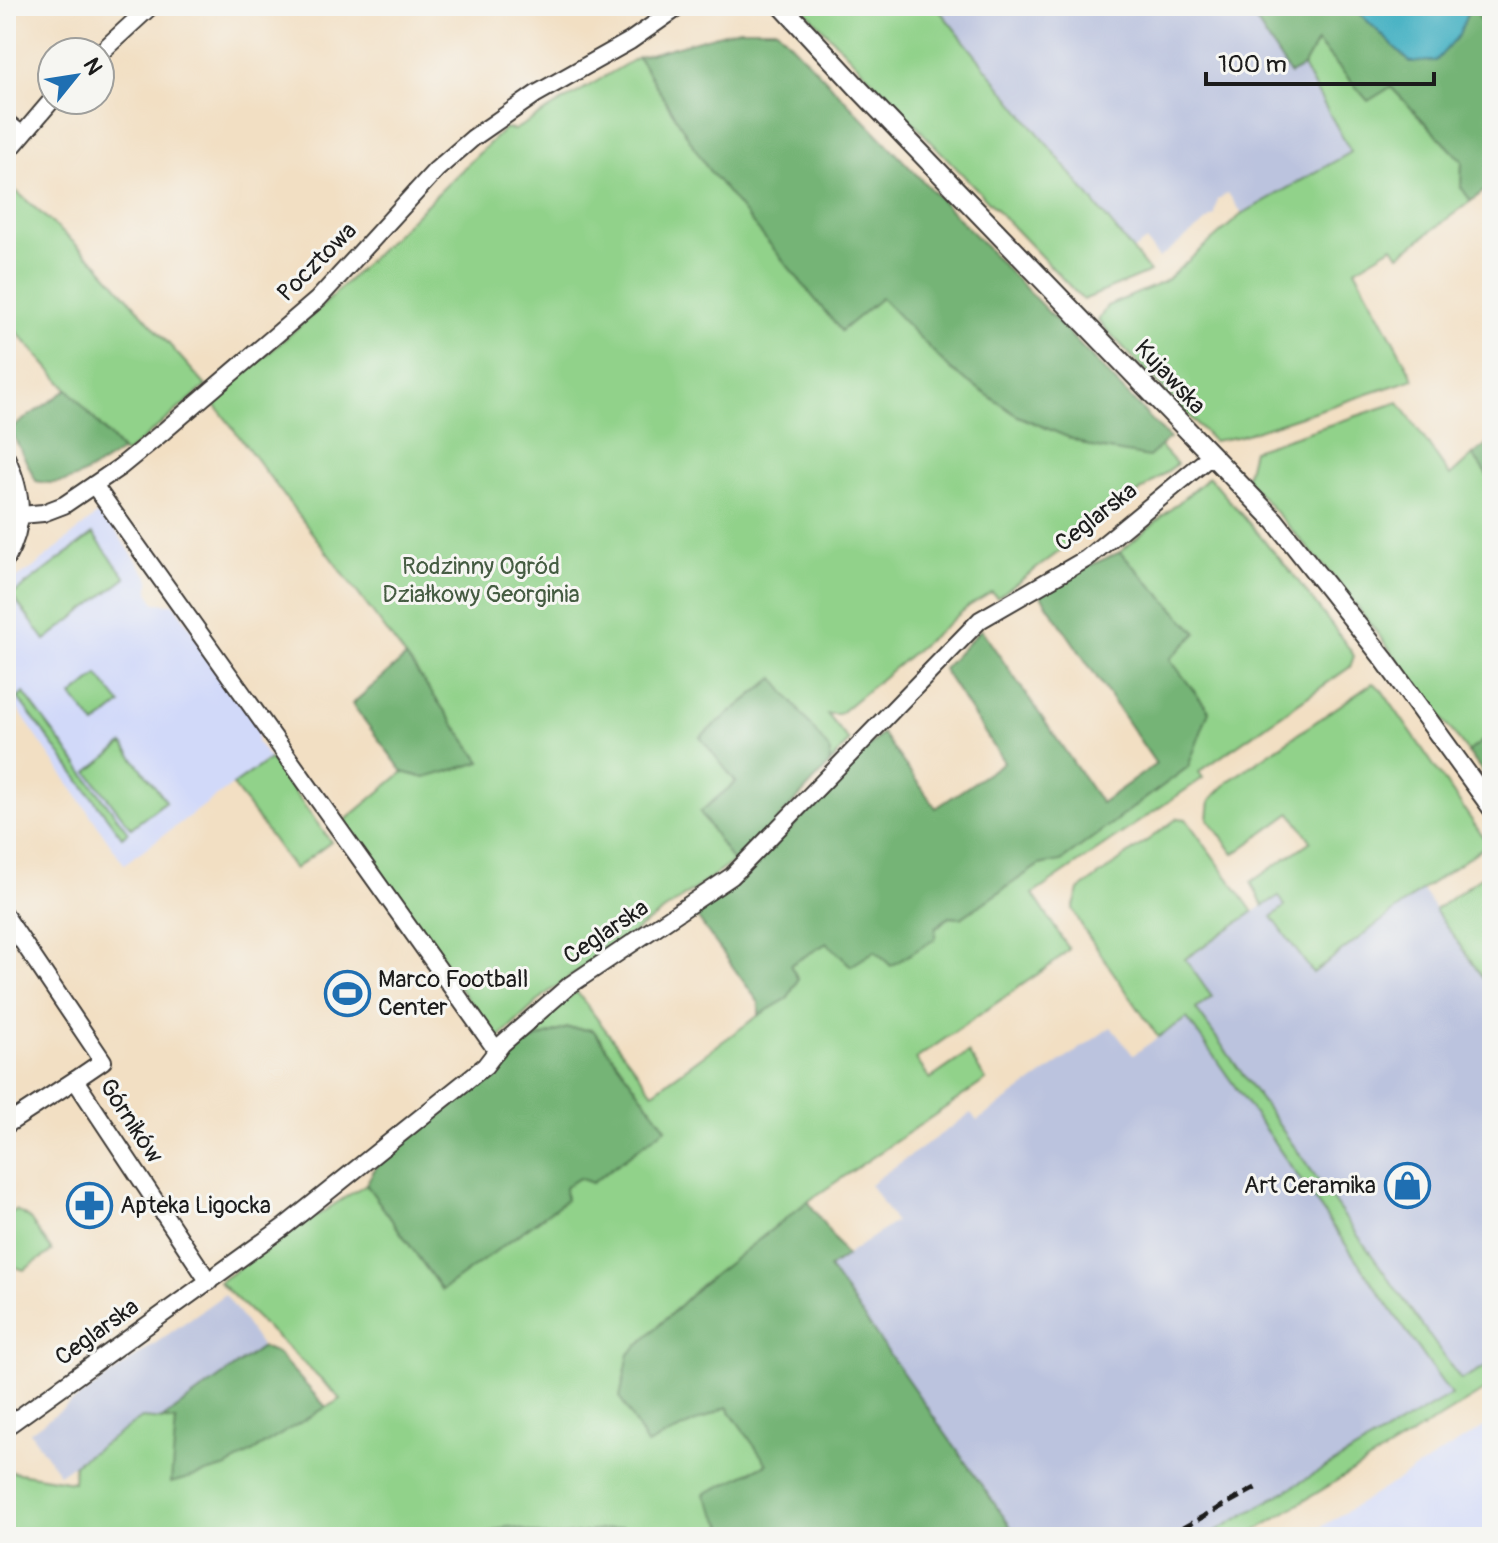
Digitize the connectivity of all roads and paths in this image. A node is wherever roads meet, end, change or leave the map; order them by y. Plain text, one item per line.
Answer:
1 (151, 6) edge
2 (680, 6) edge
3 (782, 6) edge
4 (116, 38) edge
5 (37, 116) edge
6 (6, 122) edge
7 (21, 134) junction
8 (6, 154) edge
9 (1211, 456) junction
10 (6, 457) edge
11 (94, 485) junction
12 (21, 515) junction
13 (6, 559) edge
14 (1492, 808) edge
15 (6, 917) edge
16 (497, 1051) junction
17 (75, 1080) junction
18 (6, 1125) edge
19 (209, 1282) junction
20 (6, 1427) edge

1 - 4 street
2 - 11 street, Pocztowa
3 - 9 street, Kujawska
5 - 7 street
6 - 7 street
7 - 8 street
9 - 14 street, Kujawska
9 - 16 street, Ceglarska
10 - 12 street
11 - 12 street, Pocztowa
11 - 16 street
12 - 13 street
15 - 17 street, Górników
16 - 19 street, Ceglarska
17 - 18 street
17 - 19 street, Górników
19 - 20 street, Ceglarska

